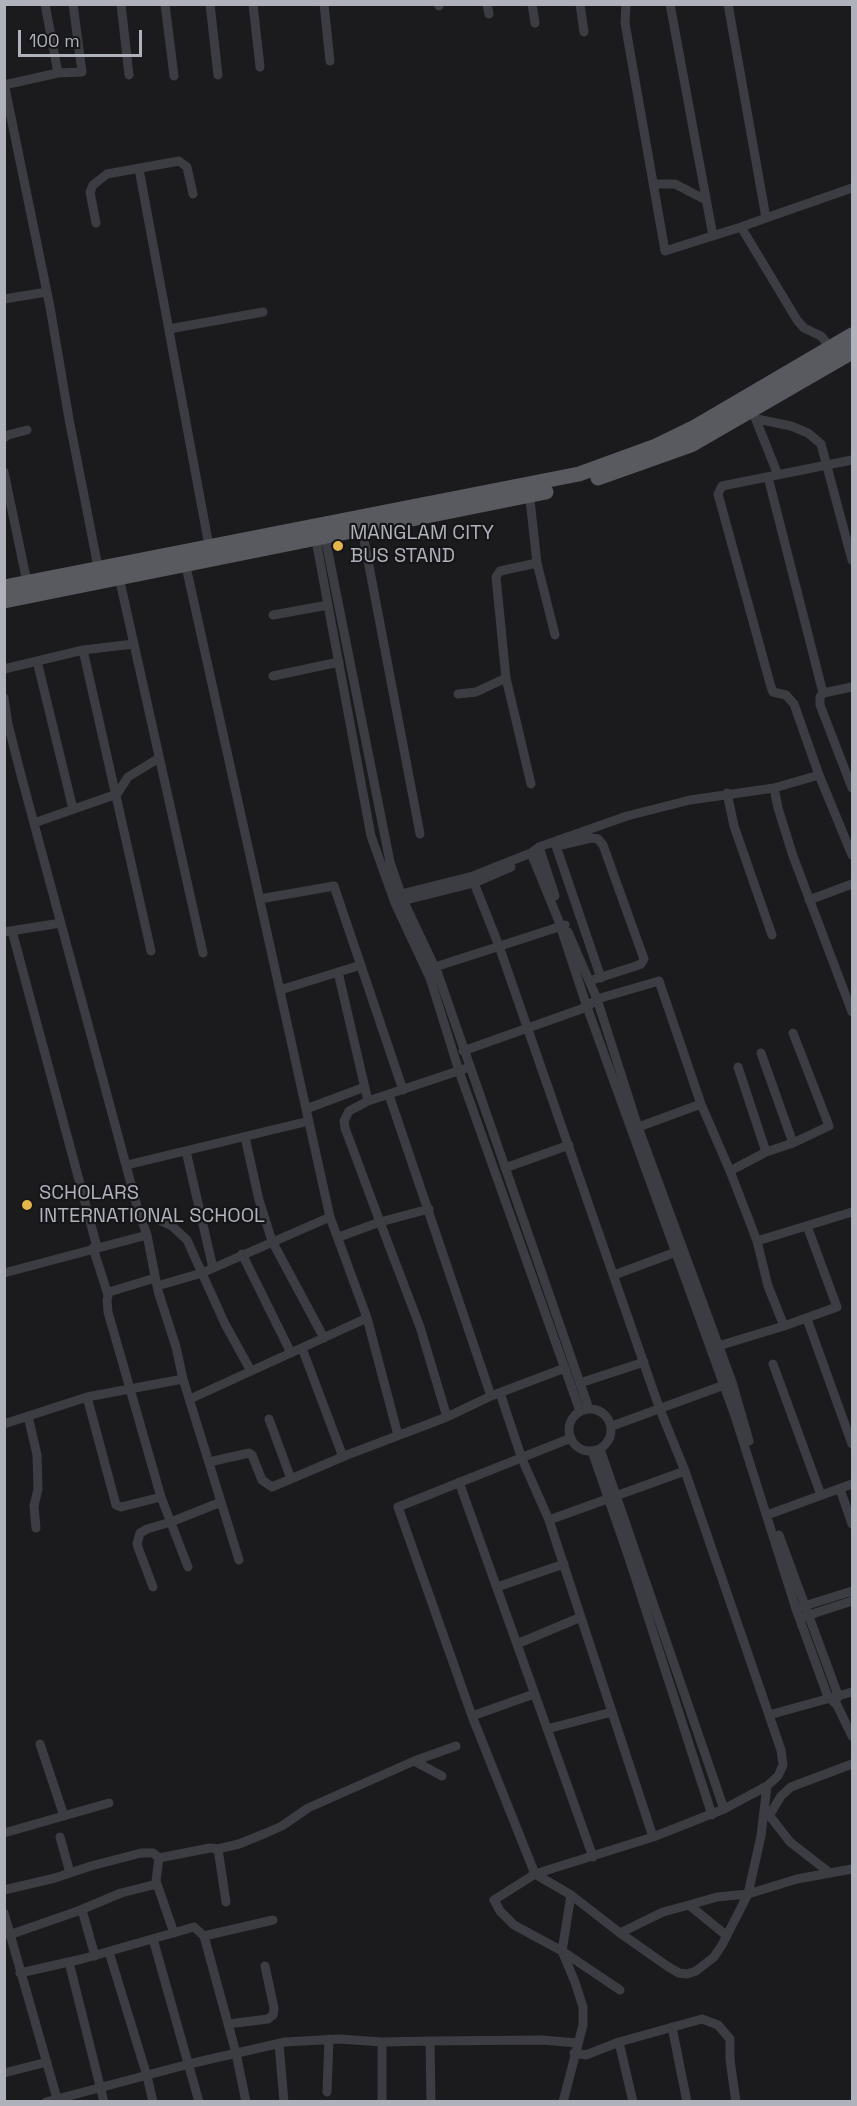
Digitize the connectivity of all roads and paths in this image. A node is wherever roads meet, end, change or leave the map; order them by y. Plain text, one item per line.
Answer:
1 (45, 4) edge
2 (73, 4) edge
3 (121, 4) edge
4 (165, 4) edge
5 (210, 4) edge
6 (253, 4) edge
7 (324, 4) edge
8 (532, 4) edge
9 (580, 4) edge
10 (626, 4) edge
11 (670, 4) edge
12 (728, 4) edge
13 (535, 23) dead end
14 (584, 32) dead end
15 (330, 61) dead end
16 (260, 67) dead end
17 (58, 73) junction
18 (129, 75) dead end
19 (218, 75) dead end
20 (174, 76) dead end
21 (5, 84) edge
22 (139, 169) junction
23 (654, 184) junction
24 (852, 188) edge
25 (193, 194) dead end
26 (706, 200) junction
27 (766, 218) junction
28 (96, 223) dead end
29 (741, 227) junction
30 (713, 236) junction
31 (47, 292) junction
32 (4, 299) edge
33 (263, 312) dead end
34 (169, 329) junction
35 (852, 335) edge
36 (831, 348) junction
37 (852, 352) edge
38 (754, 415) junction
39 (27, 430) dead end
40 (4, 438) edge
41 (852, 460) edge
42 (828, 464) junction
43 (4, 471) edge
44 (778, 475) junction
45 (768, 477) junction
46 (529, 491) junction
47 (362, 529) junction
48 (319, 531) junction
49 (850, 540) edge
50 (209, 546) junction
51 (184, 557) junction
52 (852, 560) edge
53 (537, 563) junction
54 (100, 574) junction
55 (118, 577) junction
56 (27, 582) junction
57 (4, 587) edge
58 (4, 601) edge
59 (328, 605) junction
60 (273, 615) dead end
61 (555, 635) dead end
62 (134, 644) junction
63 (83, 650) junction
64 (37, 661) junction
65 (339, 662) junction
66 (4, 669) edge
67 (273, 676) dead end
68 (506, 678) junction
69 (852, 687) edge
70 (823, 693) junction
71 (458, 694) dead end
72 (4, 698) edge
73 (6, 724) edge
74 (159, 758) junction
75 (819, 775) junction
76 (531, 783) dead end
77 (774, 788) junction
78 (852, 788) edge
79 (727, 793) junction
80 (117, 794) junction
81 (73, 809) junction
82 (34, 823) junction
83 (420, 834) dead end
84 (556, 846) junction
85 (537, 853) junction
86 (852, 855) edge
87 (474, 883) junction
88 (852, 884) edge
89 (260, 898) junction
90 (398, 898) junction
91 (809, 900) junction
92 (61, 922) junction
93 (563, 926) junction
94 (8, 932) edge
95 (772, 935) dead end
96 (499, 946) junction
97 (151, 951) dead end
98 (203, 954) dead end
99 (361, 965) junction
100 (435, 967) junction
101 (338, 972) junction
102 (602, 978) junction
103 (589, 981) junction
104 (280, 990) junction
105 (597, 999) junction
106 (587, 1007) junction
107 (852, 1012) edge
108 (526, 1028) junction
109 (792, 1033) dead end
110 (463, 1051) junction
111 (761, 1053) dead end
112 (470, 1066) junction
113 (738, 1067) dead end
114 (459, 1071) junction
115 (365, 1087) junction
116 (403, 1090) junction
117 (389, 1095) junction
118 (368, 1101) junction
119 (702, 1104) junction
120 (306, 1109) junction
121 (309, 1121) junction
122 (635, 1129) junction
123 (244, 1137) junction
124 (793, 1143) junction
125 (569, 1145) junction
126 (186, 1151) junction
127 (766, 1152) junction
128 (127, 1166) junction
129 (505, 1168) junction
130 (730, 1171) junction
131 (429, 1209) junction
132 (138, 1210) junction
133 (852, 1212) edge
134 (330, 1217) junction
135 (380, 1222) junction
136 (807, 1226) junction
137 (147, 1234) junction
138 (339, 1237) junction
139 (757, 1240) junction
140 (272, 1241) junction
141 (95, 1248) junction
142 (676, 1252) junction
143 (242, 1254) junction
144 (213, 1268) junction
145 (4, 1273) edge
146 (202, 1273) junction
147 (614, 1275) junction
148 (156, 1282) junction
149 (108, 1295) junction
150 (367, 1318) junction
151 (807, 1319) junction
152 (784, 1326) junction
153 (324, 1338) junction
154 (714, 1347) junction
155 (302, 1348) junction
156 (291, 1353) junction
157 (644, 1362) junction
158 (773, 1364) dead end
159 (565, 1368) junction
160 (250, 1371) junction
161 (183, 1379) junction
162 (580, 1383) junction
163 (728, 1383) junction
164 (131, 1389) junction
165 (495, 1394) junction
166 (87, 1397) junction
167 (190, 1399) junction
168 (659, 1407) junction
169 (585, 1410) junction
170 (28, 1416) junction
171 (447, 1417) junction
172 (269, 1419) dead end
173 (4, 1424) edge
174 (612, 1426) junction
175 (398, 1436) junction
176 (571, 1438) junction
177 (852, 1444) edge
178 (596, 1450) junction
179 (343, 1457) junction
180 (522, 1459) junction
181 (209, 1462) junction
182 (685, 1471) junction
183 (291, 1479) junction
184 (459, 1482) junction
185 (852, 1484) edge
186 (840, 1489) junction
187 (821, 1495) junction
188 (161, 1497) junction
189 (613, 1498) junction
190 (221, 1502) junction
191 (769, 1514) junction
192 (549, 1520) junction
193 (171, 1522) junction
194 (852, 1524) edge
195 (36, 1528) dead end
196 (239, 1560) dead end
197 (564, 1564) junction
198 (189, 1567) dead end
199 (153, 1587) dead end
200 (497, 1587) junction
201 (852, 1591) edge
202 (852, 1601) edge
203 (801, 1607) junction
204 (582, 1617) junction
205 (805, 1617) junction
206 (517, 1644) junction
207 (852, 1692) edge
208 (534, 1694) junction
209 (834, 1699) junction
210 (612, 1712) junction
211 (769, 1715) junction
212 (472, 1716) junction
213 (547, 1729) junction
214 (852, 1736) edge
215 (40, 1744) dead end
216 (456, 1746) dead end
217 (414, 1761) junction
218 (852, 1764) edge
219 (442, 1776) dead end
220 (767, 1786) junction
221 (109, 1803) dead end
222 (724, 1809) junction
223 (767, 1812) junction
224 (712, 1815) junction
225 (64, 1816) junction
226 (4, 1833) edge
227 (60, 1837) dead end
228 (653, 1837) junction
229 (218, 1849) junction
230 (593, 1857) junction
231 (159, 1858) junction
232 (852, 1869) edge
233 (70, 1873) junction
234 (830, 1873) junction
235 (535, 1874) junction
236 (157, 1884) junction
237 (4, 1890) edge
238 (748, 1894) junction
239 (571, 1895) junction
240 (226, 1902) dead end
241 (689, 1905) junction
242 (82, 1910) junction
243 (4, 1913) edge
244 (273, 1920) dead end
245 (174, 1933) junction
246 (620, 1933) junction
247 (9, 1935) junction
248 (204, 1936) junction
249 (727, 1936) junction
250 (153, 1939) junction
251 (562, 1951) junction
252 (108, 1952) junction
253 (95, 1956) junction
254 (69, 1962) junction
255 (265, 1966) dead end
256 (20, 1974) junction
257 (620, 1990) dead end
258 (228, 2024) junction
259 (672, 2027) junction
260 (329, 2039) junction
261 (430, 2041) junction
262 (382, 2042) junction
263 (619, 2042) junction
264 (577, 2043) junction
265 (279, 2044) junction
266 (236, 2053) junction
267 (574, 2053) junction
268 (47, 2062) junction
269 (189, 2064) junction
270 (4, 2073) edge
271 (147, 2076) junction
272 (101, 2087) junction
273 (327, 2091) dead end
274 (57, 2100) edge
275 (46, 2102) edge
276 (104, 2102) edge
277 (153, 2102) edge
278 (199, 2102) edge
279 (246, 2102) edge
280 (284, 2102) edge
281 (382, 2102) edge
282 (431, 2102) edge
283 (563, 2102) edge
284 (633, 2102) edge
285 (687, 2102) edge
286 (736, 2102) edge

1 - 17 street
2 - 17 street
3 - 18 street
4 - 20 street
5 - 19 street
6 - 16 street
7 - 15 street
8 - 13 street
9 - 14 street
10 - 23 street
11 - 26 street
12 - 27 street
17 - 21 street
21 - 31 street
22 - 25 street
22 - 28 street
22 - 34 street
23 - 26 street
23 - 30 street
24 - 27 street
26 - 30 street
27 - 29 street
29 - 30 street
29 - 36 street
31 - 32 street
31 - 54 street
33 - 34 street
34 - 50 street
35 - 36 main road
36 - 46 main road
37 - 38 main road
38 - 42 street
38 - 44 street
38 - 46 main road
39 - 40 street
41 - 42 street
42 - 44 street
42 - 49 street
43 - 56 street
44 - 45 street
45 - 70 street
45 - 75 street
46 - 47 main road
46 - 48 main road
46 - 53 street
47 - 48 main road
47 - 83 street
48 - 50 main road
48 - 51 main road
48 - 59 street
48 - 90 street
49 - 52 street
50 - 51 main road
51 - 54 main road
51 - 55 main road
51 - 89 street
53 - 61 street
53 - 68 street
54 - 55 main road
54 - 56 main road
54 - 58 main road
55 - 62 street
56 - 57 main road
59 - 60 street
59 - 65 street
62 - 63 street
62 - 74 street
63 - 64 street
63 - 80 street
64 - 66 street
64 - 81 street
65 - 67 street
65 - 90 street
68 - 71 street
68 - 76 street
69 - 70 street
70 - 78 street
72 - 73 street
73 - 82 street
74 - 80 street
74 - 98 street
75 - 77 street
75 - 86 street
77 - 79 street
77 - 91 street
79 - 85 street
79 - 95 street
80 - 81 street
80 - 97 street
81 - 82 street
82 - 92 street
84 - 85 street
84 - 102 street
84 - 102 street
85 - 87 street
85 - 90 street
85 - 93 street
87 - 90 street
87 - 96 street
88 - 91 street
89 - 99 street
89 - 104 street
90 - 100 street
90 - 114 street
91 - 107 street
92 - 94 street
92 - 128 street
93 - 96 street
93 - 103 street
93 - 106 street
94 - 141 street
96 - 100 street
96 - 108 street
99 - 101 street
99 - 116 street
100 - 110 street
101 - 104 street
101 - 115 street
102 - 103 street
103 - 105 street
104 - 120 street
105 - 106 street
105 - 119 street
105 - 122 street
106 - 108 street
106 - 122 street
108 - 110 street
108 - 125 street
109 - 124 street
110 - 112 street
111 - 124 street
112 - 114 street
112 - 129 street
113 - 127 street
114 - 116 street
114 - 159 street
115 - 118 street
115 - 120 street
116 - 117 street
117 - 118 street
117 - 131 street
118 - 135 street
119 - 122 street
119 - 130 street
120 - 121 street
121 - 123 street
121 - 134 street
122 - 142 street
122 - 154 street
123 - 126 street
123 - 140 street
124 - 127 street
125 - 129 street
125 - 147 street
126 - 128 street
126 - 144 street
127 - 130 street
128 - 132 street
129 - 162 street
130 - 139 street
131 - 135 street
131 - 165 street
132 - 137 street
132 - 146 street
133 - 136 street
134 - 138 street
134 - 140 street
135 - 138 street
135 - 171 street
136 - 139 street
136 - 151 street
137 - 141 street
137 - 148 street
138 - 150 street
139 - 152 street
140 - 143 street
140 - 153 street
141 - 145 street
141 - 149 street
142 - 147 street
142 - 154 street
143 - 144 street
143 - 156 street
144 - 146 street
146 - 148 street
146 - 160 street
147 - 157 street
148 - 149 street
148 - 161 street
149 - 164 street
150 - 153 street
150 - 175 street
151 - 152 street
151 - 177 street
152 - 154 street
153 - 155 street
154 - 163 street
155 - 156 street
155 - 179 street
156 - 160 street
157 - 162 street
157 - 168 street
158 - 187 street
159 - 165 street
159 - 169 street
160 - 167 street
161 - 164 street
161 - 167 street
162 - 169 street
163 - 168 street
163 - 191 street
164 - 166 street
164 - 188 street
165 - 171 street
165 - 180 street
166 - 170 street
166 - 188 street
167 - 181 street
168 - 174 street
168 - 182 street
169 - 174 street
169 - 176 street
170 - 173 street
170 - 195 street
171 - 175 street
172 - 183 street
174 - 178 street
175 - 179 street
176 - 178 street
176 - 180 street
178 - 189 street
179 - 183 street
180 - 184 street
180 - 192 street
181 - 183 street
181 - 190 street
182 - 189 street
182 - 211 street
184 - 200 street
184 - 212 street
185 - 186 street
186 - 187 street
186 - 194 street
187 - 191 street
188 - 193 street
189 - 192 street
189 - 222 street
189 - 224 street
190 - 193 street
190 - 196 street
191 - 203 street
192 - 197 street
193 - 198 street
193 - 199 street
197 - 200 street
197 - 204 street
200 - 206 street
201 - 203 street
202 - 205 street
203 - 205 street
204 - 206 street
204 - 210 street
205 - 209 street
206 - 208 street
207 - 209 street
208 - 212 street
208 - 213 street
209 - 211 street
209 - 214 street
210 - 213 street
210 - 228 street
211 - 220 street
212 - 235 street
213 - 230 street
215 - 225 street
216 - 217 street
217 - 219 street
217 - 229 street
218 - 223 street
220 - 222 street
220 - 223 street
221 - 225 street
222 - 224 street
223 - 234 street
223 - 238 street
224 - 228 street
225 - 226 street
227 - 233 street
228 - 230 street
229 - 231 street
229 - 240 street
230 - 235 street
231 - 233 street
231 - 236 street
232 - 234 street
233 - 237 street
234 - 238 street
235 - 239 street
235 - 251 street
236 - 242 street
236 - 245 street
238 - 241 street
238 - 249 street
239 - 246 street
239 - 251 street
241 - 246 street
241 - 249 street
242 - 247 street
242 - 253 street
243 - 247 street
244 - 248 street
245 - 248 street
245 - 250 street
246 - 249 street
247 - 256 street
248 - 258 street
250 - 252 street
250 - 269 street
251 - 257 street
251 - 264 street
252 - 253 street
252 - 271 street
253 - 254 street
254 - 256 street
254 - 272 street
255 - 258 street
256 - 268 street
258 - 266 street
259 - 263 street
259 - 285 street
259 - 286 street
260 - 262 street
260 - 265 street
260 - 273 street
261 - 262 street
261 - 264 street
261 - 282 street
262 - 281 street
263 - 267 street
263 - 284 street
264 - 267 street
265 - 266 street
265 - 280 street
266 - 269 street
266 - 279 street
267 - 283 street
268 - 270 street
268 - 274 street
269 - 271 street
269 - 278 street
271 - 272 street
271 - 277 street
272 - 274 street
272 - 276 street
274 - 275 street

